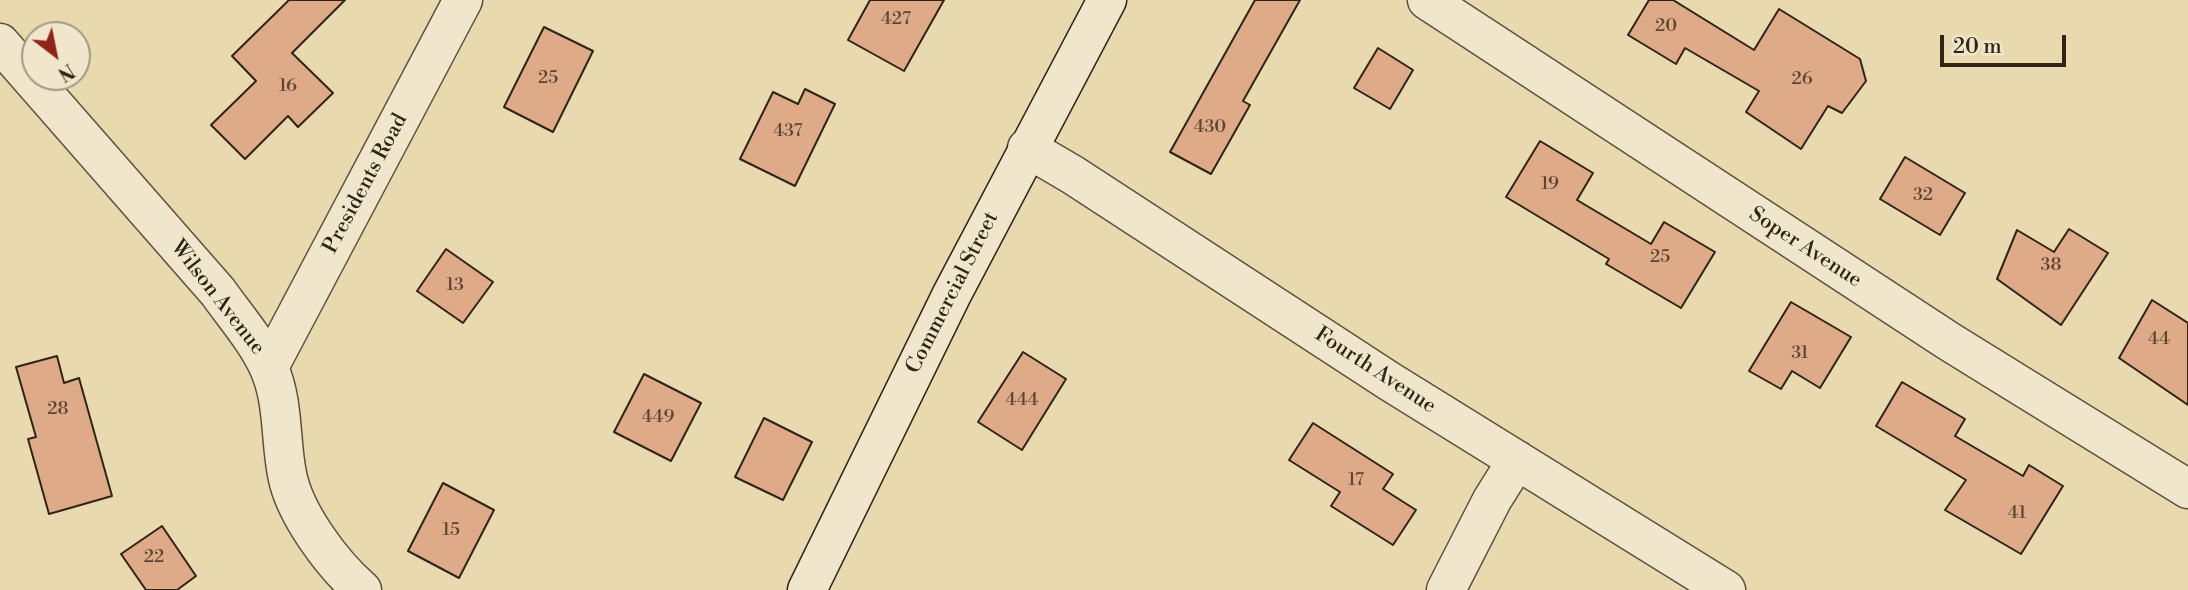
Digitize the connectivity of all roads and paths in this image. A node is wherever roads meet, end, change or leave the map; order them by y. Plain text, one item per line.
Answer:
1 (463, 0) edge
2 (1107, 0) edge
3 (1427, 0) edge
4 (0, 43) edge
5 (1027, 148) junction
6 (269, 367) junction
7 (1517, 460) junction
8 (2188, 489) edge
9 (362, 590) edge
10 (807, 590) edge
11 (1446, 590) edge
12 (1726, 590) edge

1 - 6 street, Presidents Road
2 - 5 street, Commercial Street
3 - 8 street, Soper Avenue
4 - 6 street, Wilson Avenue
5 - 7 street, Fourth Avenue
5 - 10 street, Commercial Street
6 - 9 street, Wilson Avenue
7 - 11 street
7 - 12 street, Fourth Avenue

